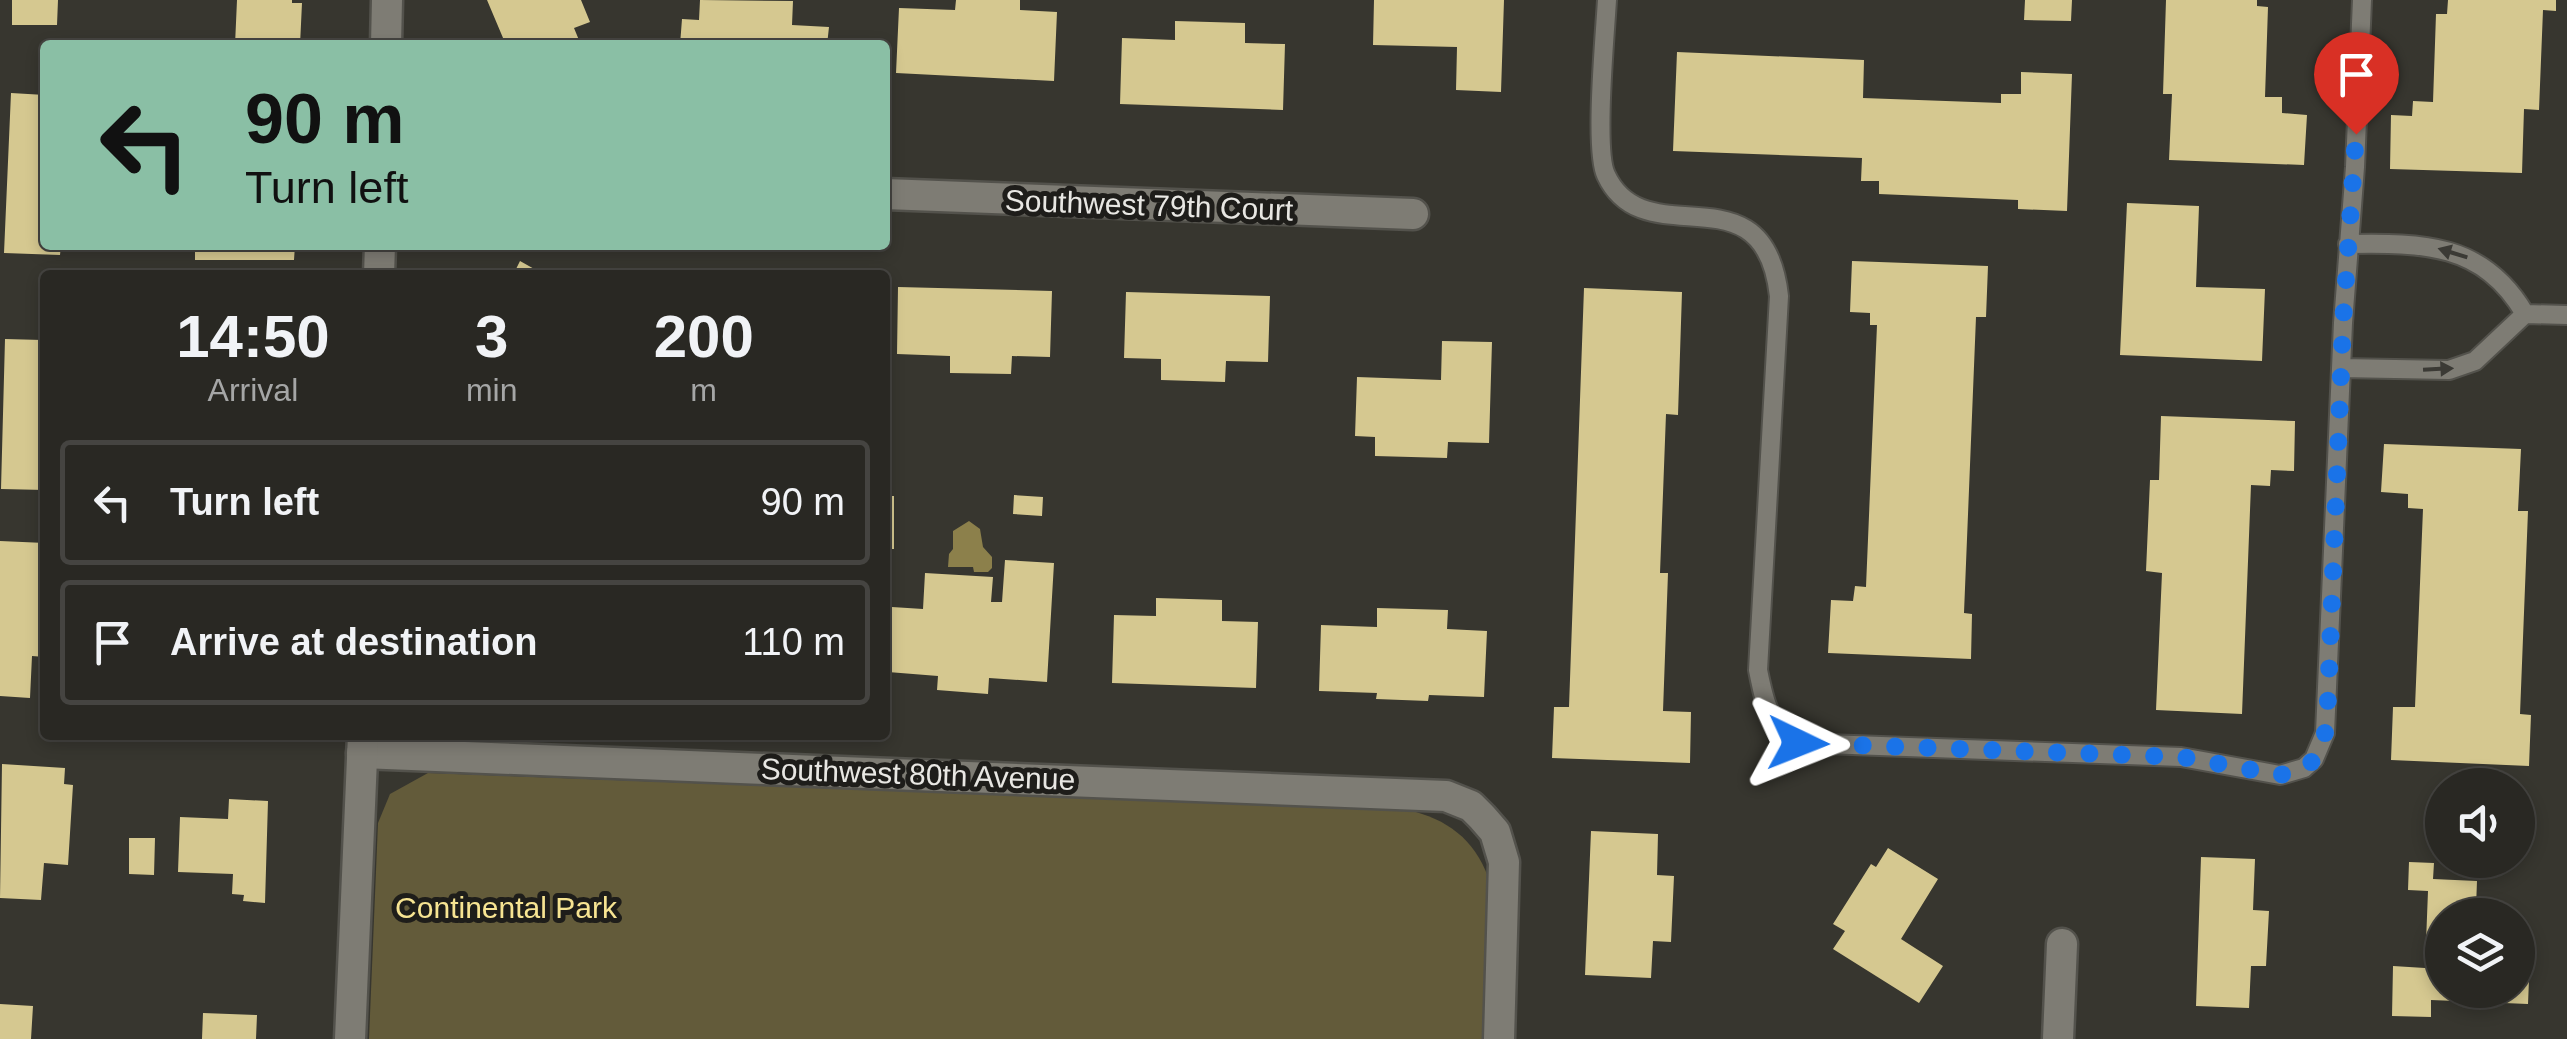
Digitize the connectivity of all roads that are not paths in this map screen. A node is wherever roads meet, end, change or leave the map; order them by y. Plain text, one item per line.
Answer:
1 (387, 0) edge
2 (1606, 0) edge
3 (2362, 0) edge
4 (386, 40) edge
5 (890, 194) edge
6 (1413, 214) dead end
7 (2348, 244) junction
8 (2525, 314) junction
9 (2567, 315) edge
10 (2341, 368) junction
11 (363, 744) edge
12 (2062, 944) dead end
13 (350, 1039) edge
14 (1499, 1039) edge
15 (2058, 1039) edge

1 - 4 street
2 - 10 lane
3 - 7 lane
5 - 6 street, Southwest 79th Court
8 -> 7 lane
7 - 10 lane
8 - 9 lane
10 -> 8 lane
11 - 13 street
11 - 14 street, Southwest 80th Avenue
12 - 15 street

